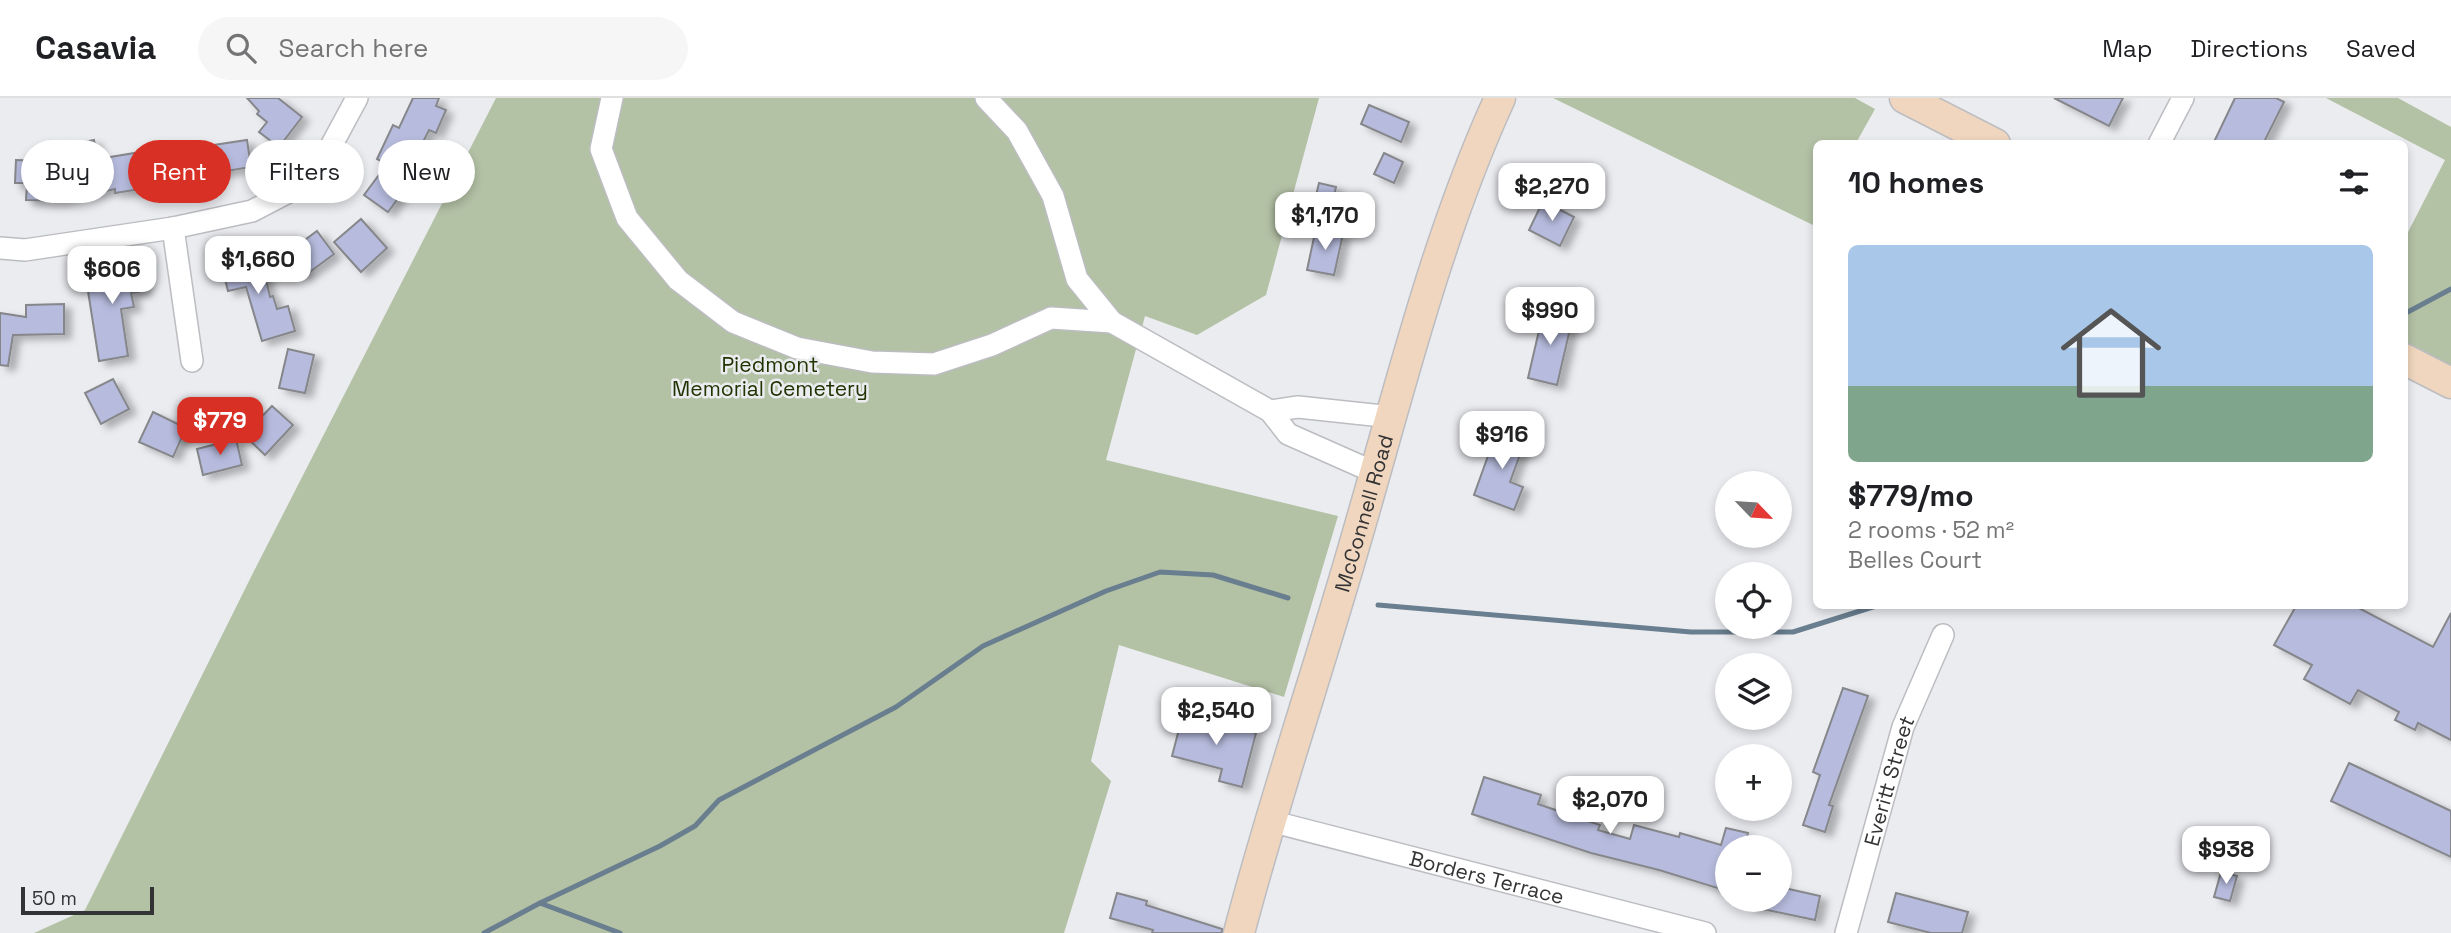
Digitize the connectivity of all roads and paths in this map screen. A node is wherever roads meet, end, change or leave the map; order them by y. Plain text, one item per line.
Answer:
1 (357, 98) edge
2 (612, 98) edge
3 (986, 98) edge
4 (1500, 98) edge
5 (1905, 98) edge
6 (2183, 98) edge
7 (1987, 140) edge
8 (2161, 140) edge
9 (173, 228) junction
10 (0, 248) edge
11 (1112, 323) junction
12 (192, 361) dead end
13 (2408, 361) edge
14 (2451, 383) edge
15 (1270, 411) junction
16 (1392, 416) junction
17 (1376, 473) junction
18 (1943, 635) dead end
19 (1270, 821) junction
20 (1239, 933) edge
21 (1705, 933) edge
22 (1846, 933) edge

1 - 9 street
2 - 11 street
3 - 11 street
4 - 16 street, McConnell Road
5 - 7 street
6 - 8 street
9 - 10 street
9 - 12 street
11 - 15 street
13 - 14 street
15 - 16 street
15 - 17 street
16 - 17 street, McConnell Road
17 - 19 street, McConnell Road
18 - 22 street, Everitt Street
19 - 20 street, McConnell Road
19 - 21 street, Borders Terrace

